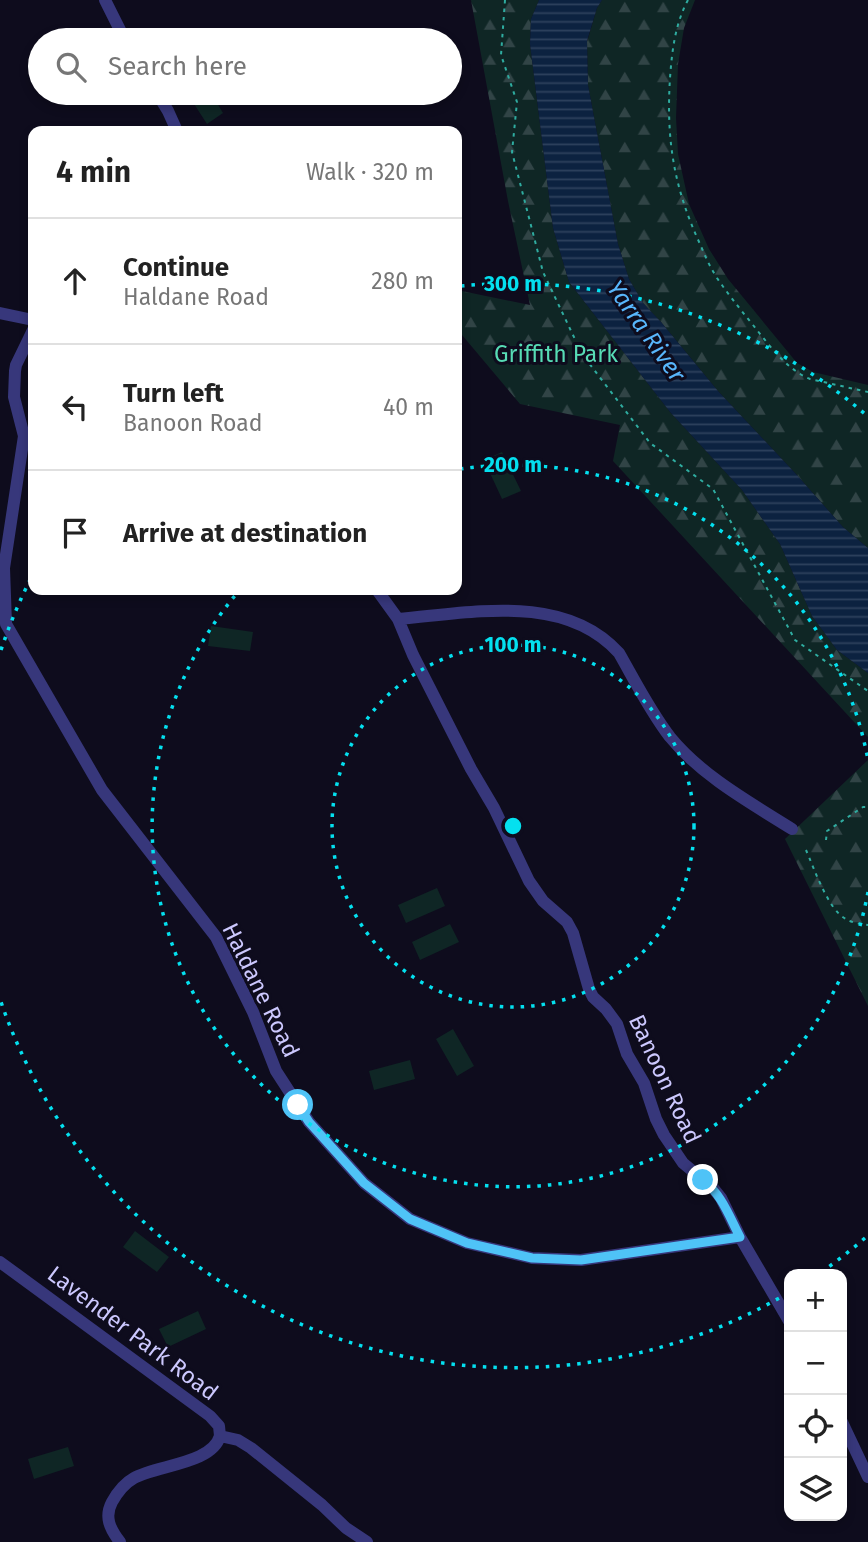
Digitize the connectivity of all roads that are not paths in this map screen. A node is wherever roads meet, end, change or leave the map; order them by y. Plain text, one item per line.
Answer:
1 (105, 0) edge
2 (119, 28) edge
3 (164, 105) edge
4 (175, 126) edge
5 (0, 313) edge
6 (28, 319) edge
7 (28, 340) edge
8 (381, 595) edge
9 (398, 619) junction
10 (3, 625) edge
11 (792, 829) dead end
12 (740, 1237) junction
13 (0, 1262) edge
14 (784, 1312) edge
15 (847, 1433) edge
16 (220, 1436) junction
17 (868, 1477) edge
18 (112, 1536) edge
19 (367, 1542) edge

1 - 2 street
3 - 4 street
5 - 6 street
7 - 10 street, Haldane Road
8 - 9 street, Banoon Road
9 - 11 street
9 - 12 street, Banoon Road
10 - 12 street, Haldane Road
12 - 14 street, Banoon Road
13 - 16 street, Lavender Park Road
15 - 17 street
16 - 18 street
16 - 19 street, Lavender Park Road

